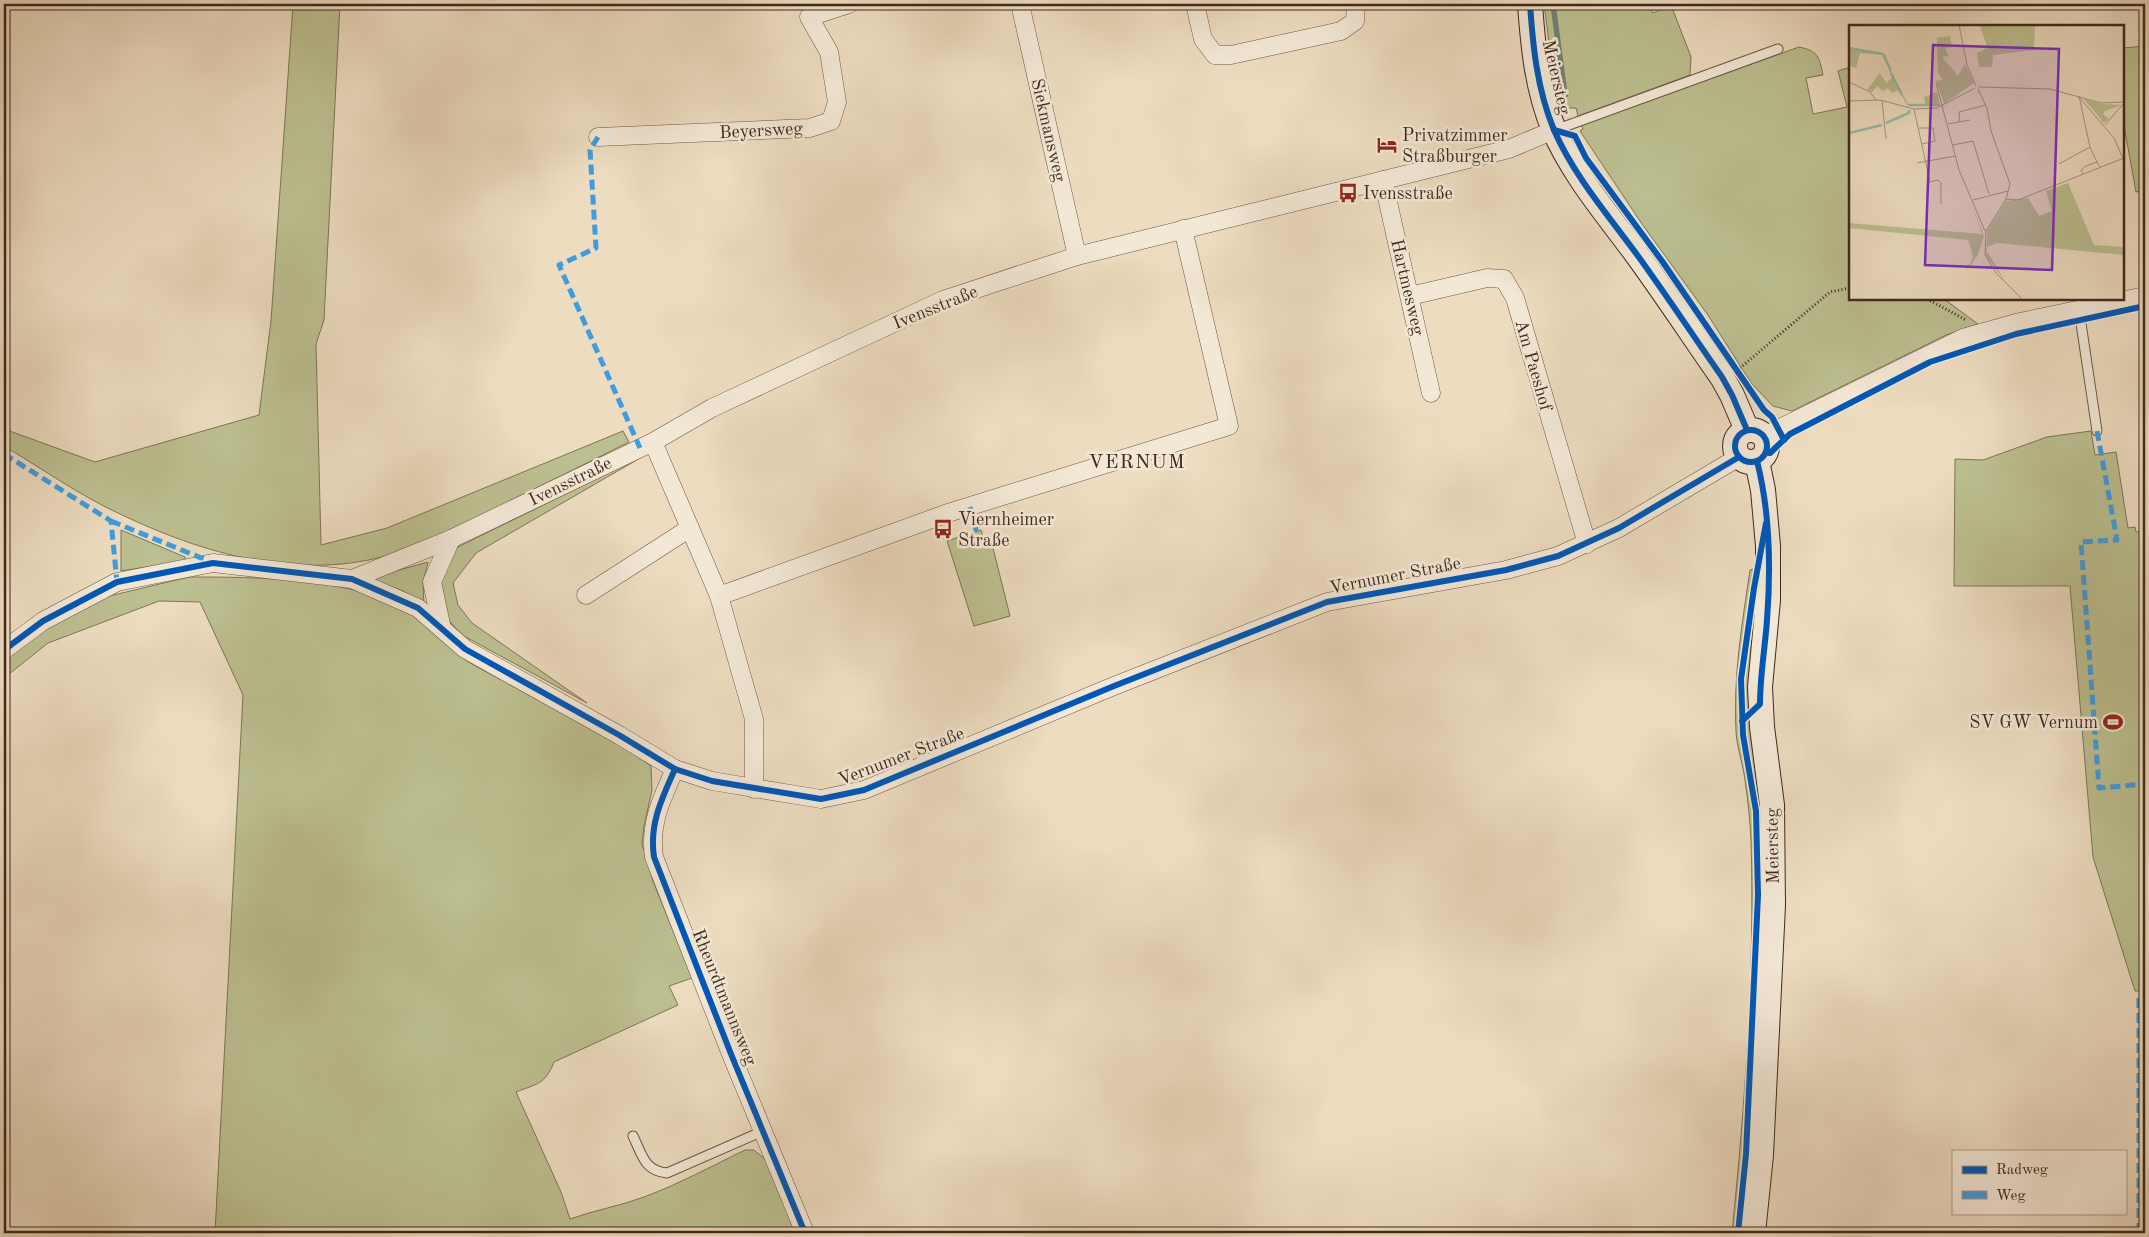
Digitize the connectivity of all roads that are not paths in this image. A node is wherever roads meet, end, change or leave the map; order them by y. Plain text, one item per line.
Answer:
1 (849, 4) edge
2 (1020, 4) edge
3 (1195, 4) edge
4 (1356, 4) edge
5 (1530, 4) edge
6 (1778, 49) dead end
7 (1554, 130) junction
8 (598, 137) dead end
9 (1384, 180) junction
10 (1183, 229) junction
11 (1078, 256) junction
12 (1410, 296) junction
13 (2145, 296) edge
14 (2079, 310) junction
15 (1431, 394) dead end
16 (2097, 431) dead end
17 (1755, 433) junction
18 (652, 442) junction
19 (1748, 459) junction
20 (690, 528) junction
21 (451, 539) junction
22 (1587, 544) junction
23 (352, 579) junction
24 (586, 595) dead end
25 (719, 596) junction
26 (442, 629) junction
27 (4, 650) edge
28 (675, 769) junction
29 (754, 789) junction
30 (763, 1131) junction
31 (633, 1136) dead end
32 (805, 1233) edge
33 (1754, 1233) edge

1 - 8 street, Beyersweg
2 - 11 street, Siekmansweg
3 - 4 street
5 - 7 street, Meiersteg
6 - 7 lane
7 - 9 street, Ivensstraße
7 - 17 street, Meiersteg
9 - 10 street, Ivensstraße
9 - 12 street, Hartmesweg
10 - 11 street, Ivensstraße
10 - 25 street
11 - 18 street, Ivensstraße
12 - 15 street, Hartmesweg
12 - 22 street, Am Paeshof
13 - 14 street
14 - 16 lane
14 - 17 street
17 - 19 street, Meiersteg
18 - 20 street
18 - 21 street, Ivensstraße
19 - 22 street, Vernumer Straße
19 - 33 street, Meiersteg
20 - 24 street
20 - 25 street
21 - 23 street, Ivensstraße
21 - 26 street
22 - 29 street, Vernumer Straße
23 - 26 street, Vernumer Straße
23 - 27 street, Vernumer Straße
25 - 29 street
26 - 28 street, Vernumer Straße
28 - 29 street, Vernumer Straße
28 - 30 street, Rheurdtmannsweg
30 - 31 lane
30 - 32 street, Rheurdtmannsweg

